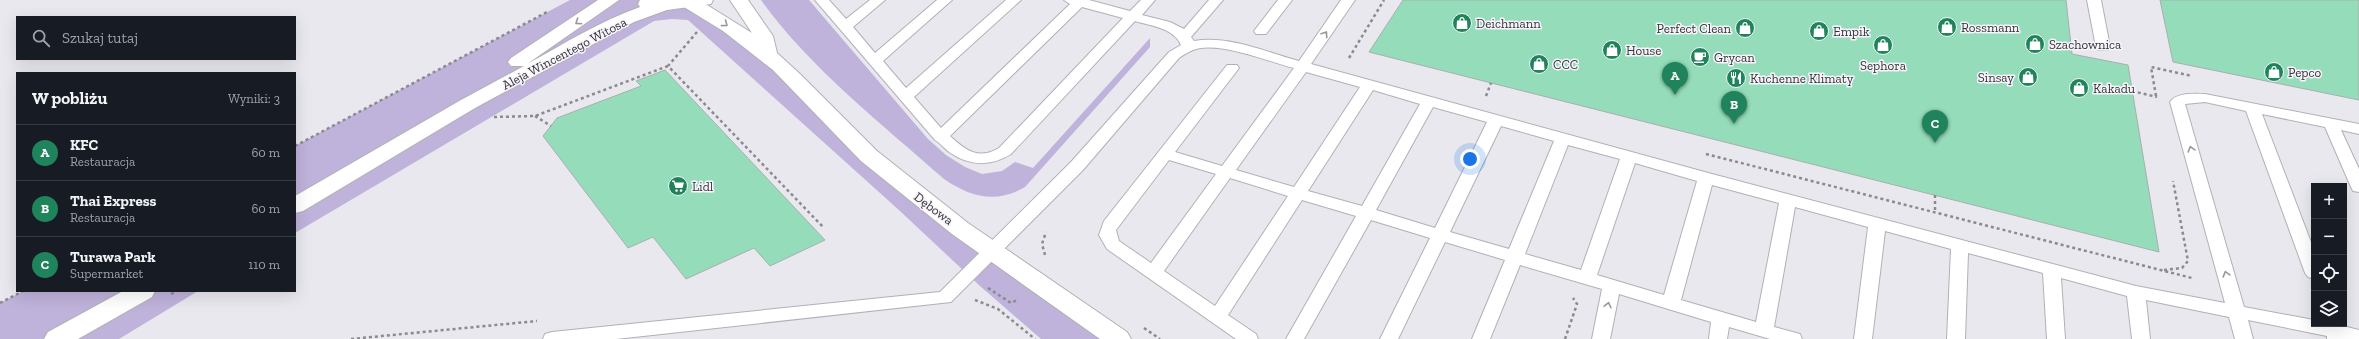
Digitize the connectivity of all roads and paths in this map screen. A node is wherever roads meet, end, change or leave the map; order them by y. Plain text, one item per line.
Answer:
1 (610, 0) edge
2 (633, 0) edge
3 (739, 0) edge
4 (822, 0) edge
5 (878, 0) edge
6 (945, 0) edge
7 (1014, 0) edge
8 (1148, 0) edge
9 (1216, 0) edge
10 (1285, 0) edge
11 (1348, 0) edge
12 (1384, 0) edge
13 (2094, 0) edge
14 (1077, 1) edge
15 (697, 2) edge
16 (661, 6) junction
17 (550, 10) dead end
18 (1133, 16) junction
19 (844, 27) junction
20 (699, 29) dead end
21 (1261, 31) dead end
22 (1187, 41) junction
23 (2102, 47) dead end
24 (767, 54) junction
25 (1348, 60) dead end
26 (874, 61) junction
27 (668, 66) junction
28 (1303, 66) junction
29 (1232, 68) dead end
30 (1491, 83) dead end
31 (1368, 86) junction
32 (2132, 91) dead end
33 (1478, 95) dead end
34 (905, 97) junction
35 (1485, 97) junction
36 (2157, 97) dead end
37 (1493, 99) dead end
38 (1429, 102) junction
39 (468, 104) junction
40 (2252, 107) junction
41 (535, 116) junction
42 (488, 118) dead end
43 (1496, 120) junction
44 (2331, 124) junction
45 (551, 126) dead end
46 (2359, 129) edge
47 (940, 137) junction
48 (1563, 139) junction
49 (296, 145) edge
50 (1704, 153) dead end
51 (1165, 154) junction
52 (1629, 157) junction
53 (1226, 172) junction
54 (1706, 178) junction
55 (2359, 187) edge
56 (1298, 193) junction
57 (1935, 195) dead end
58 (1788, 200) junction
59 (296, 205) edge
60 (1935, 212) junction
61 (1366, 213) junction
62 (1877, 223) junction
63 (824, 228) dead end
64 (1440, 235) junction
65 (1960, 245) junction
66 (994, 251) junction
67 (1515, 257) junction
68 (2311, 265) edge
69 (2052, 270) junction
70 (1153, 273) junction
71 (1587, 278) junction
72 (1612, 286) junction
73 (2230, 288) junction
74 (21, 292) edge
75 (141, 292) edge
76 (2136, 292) junction
77 (971, 299) dead end
78 (0, 303) edge
79 (1671, 303) junction
80 (1576, 304) dead end
81 (2237, 312) junction
82 (1217, 317) junction
83 (1721, 318) junction
84 (1764, 330) junction
85 (2335, 331) edge
86 (2359, 337) edge
87 (57, 339) edge
88 (552, 339) edge
89 (1034, 339) edge
90 (1118, 339) edge
91 (1249, 339) edge
92 (1296, 339) edge
93 (1389, 339) edge
94 (1481, 339) edge
95 (1565, 339) edge
96 (1601, 339) edge
97 (1718, 339) edge
98 (1793, 339) edge
99 (1864, 339) edge
100 (1956, 339) edge
101 (2056, 339) edge
102 (2141, 339) edge
103 (2244, 339) edge

1 -> 39 street, Aleja Wincentego Witosa
2 - 16 street
3 - 24 street
4 - 19 lane
5 - 19 lane
6 - 26 lane
7 - 34 lane
8 - 18 lane
9 - 22 lane
10 - 21 lane
28 -> 11 lane
12 - 25 path
13 - 23 lane
14 - 18 lane
14 - 47 lane
15 - 16 street
15 -> 24 street, Dębowa
16 - 39 street, Aleja Wincentego Witosa
17 - 49 path
18 - 22 lane
18 - 47 lane
19 - 26 lane
20 - 27 path
22 - 28 lane
22 - 66 lane
24 - 66 street, Dębowa
26 - 34 lane
27 - 41 path
27 - 63 path
28 - 31 lane
28 - 53 lane
29 - 51 lane
30 - 35 path
31 - 38 lane
31 - 56 lane
32 - 36 path
33 - 35 path
34 - 47 lane
35 - 37 path
38 - 43 lane
38 - 61 lane
39 - 59 street, Aleja Wincentego Witosa
40 - 44 lane
40 - 68 lane
73 -> 40 lane
41 - 42 path
41 - 45 path
43 - 48 lane
43 - 64 lane
44 - 46 lane
44 - 55 lane
48 - 52 lane
48 - 67 lane
50 - 60 path
51 - 53 lane
51 - 70 lane
52 - 54 lane
52 - 71 lane
53 - 56 lane
53 - 70 lane
54 - 58 lane
54 - 79 lane
56 - 61 lane
56 - 82 lane
57 - 60 path
58 - 62 lane
58 - 84 lane
60 - 73 path
61 - 64 lane
61 - 92 lane
62 - 65 lane
62 - 99 lane
64 - 67 lane
64 - 93 lane
65 - 69 lane
65 - 100 lane
66 - 88 lane
66 - 90 street, Dębowa
67 - 71 lane
67 - 94 lane
69 - 76 lane
69 - 101 lane
70 - 82 lane
71 - 72 lane
72 - 79 lane
96 -> 72 lane
73 - 81 lane
74 - 78 path
75 - 87 street
76 - 81 lane
76 - 102 lane
77 - 89 path
79 - 83 lane
80 - 95 path
81 - 85 lane
81 - 103 lane
82 - 91 lane
83 - 84 lane
83 - 97 lane
84 - 98 lane
85 - 86 lane

